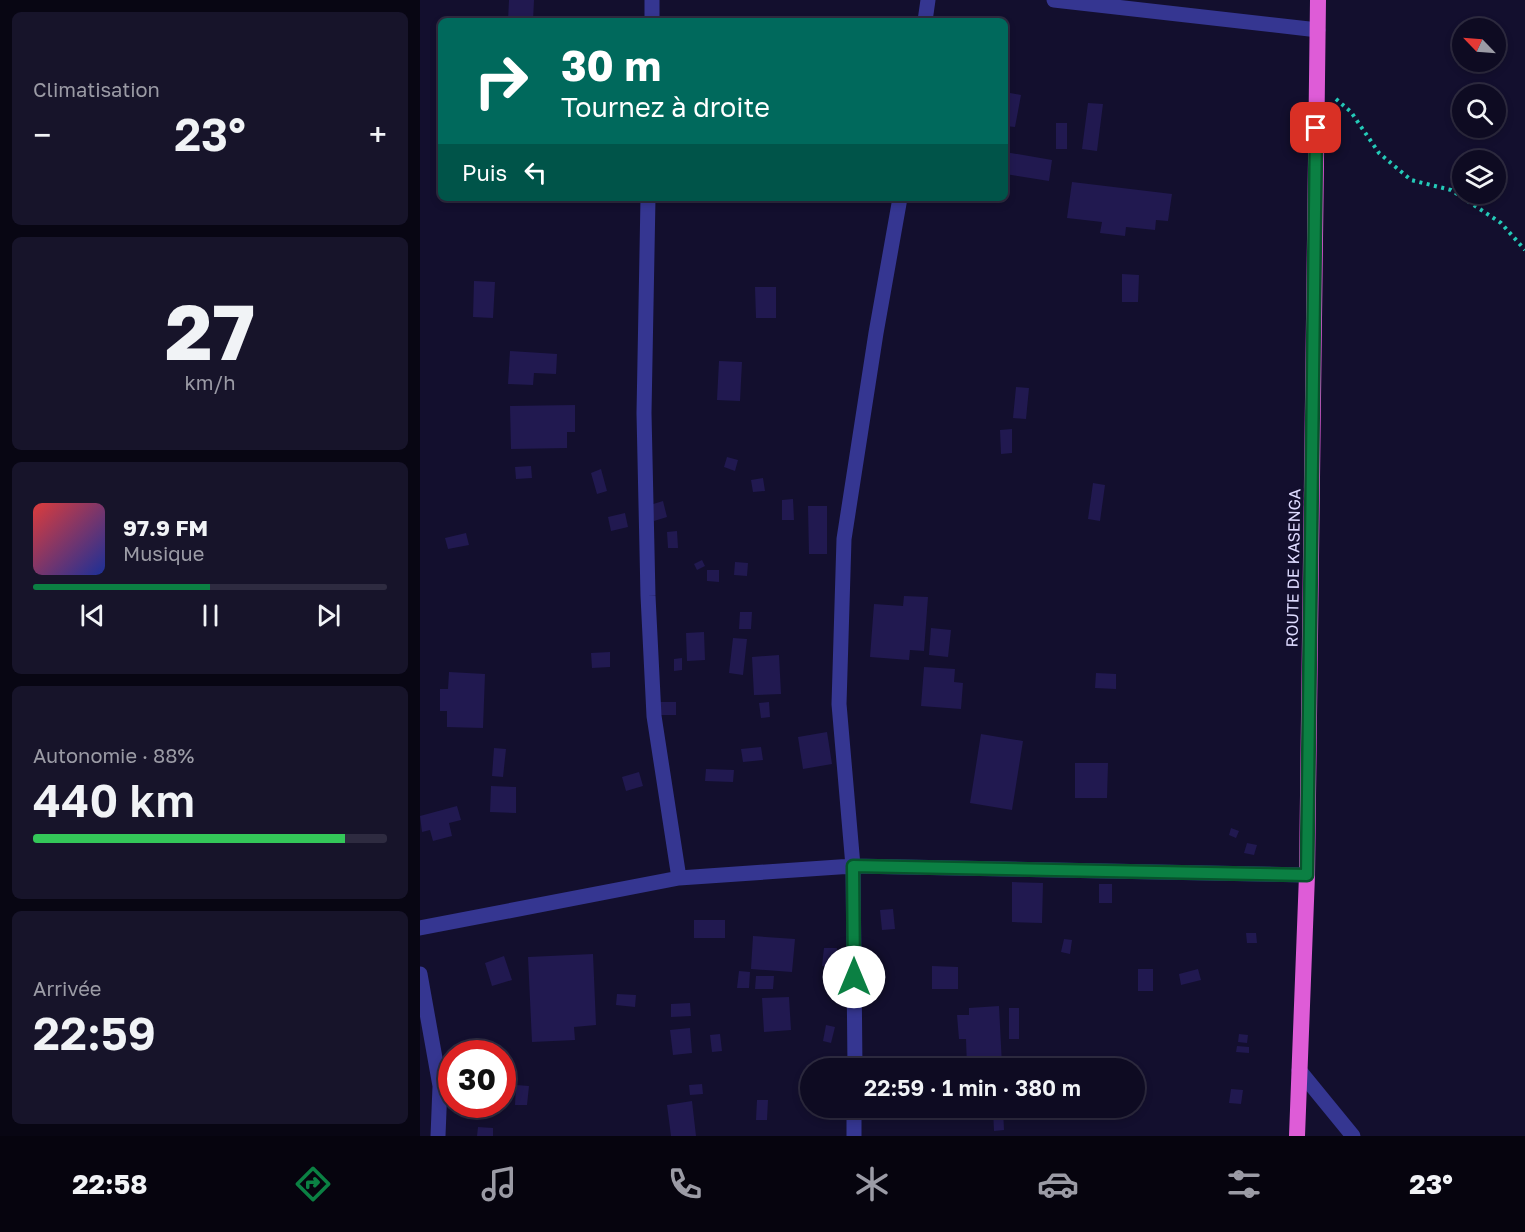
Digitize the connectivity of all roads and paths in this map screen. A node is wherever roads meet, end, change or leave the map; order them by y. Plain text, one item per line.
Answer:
1 (652, 0) edge
2 (928, 0) edge
3 (1054, 0) edge
4 (1318, 0) edge
5 (652, 18) edge
6 (926, 18) edge
7 (1318, 30) junction
8 (1317, 81) junction
9 (648, 201) edge
10 (899, 201) edge
11 (1525, 250) edge
12 (853, 866) junction
13 (1307, 875) junction
14 (679, 878) junction
15 (420, 928) edge
16 (420, 974) edge
17 (855, 1058) edge
18 (1299, 1070) junction
19 (854, 1118) edge
20 (438, 1136) edge
21 (854, 1136) edge
22 (1297, 1136) edge
23 (1353, 1136) edge

1 - 5 street
2 - 6 street
3 - 7 street
4 - 7 highway, ROUTE DE KASENGA
7 - 8 highway, ROUTE DE KASENGA
8 - 11 path
8 - 13 highway, ROUTE DE KASENGA
9 - 14 street
10 - 12 street
12 - 13 street
12 - 14 street
12 - 17 street
13 - 18 highway, ROUTE DE KASENGA
14 - 15 street
16 - 20 street
18 - 22 highway, ROUTE DE KASENGA
18 - 23 street
19 - 21 street

